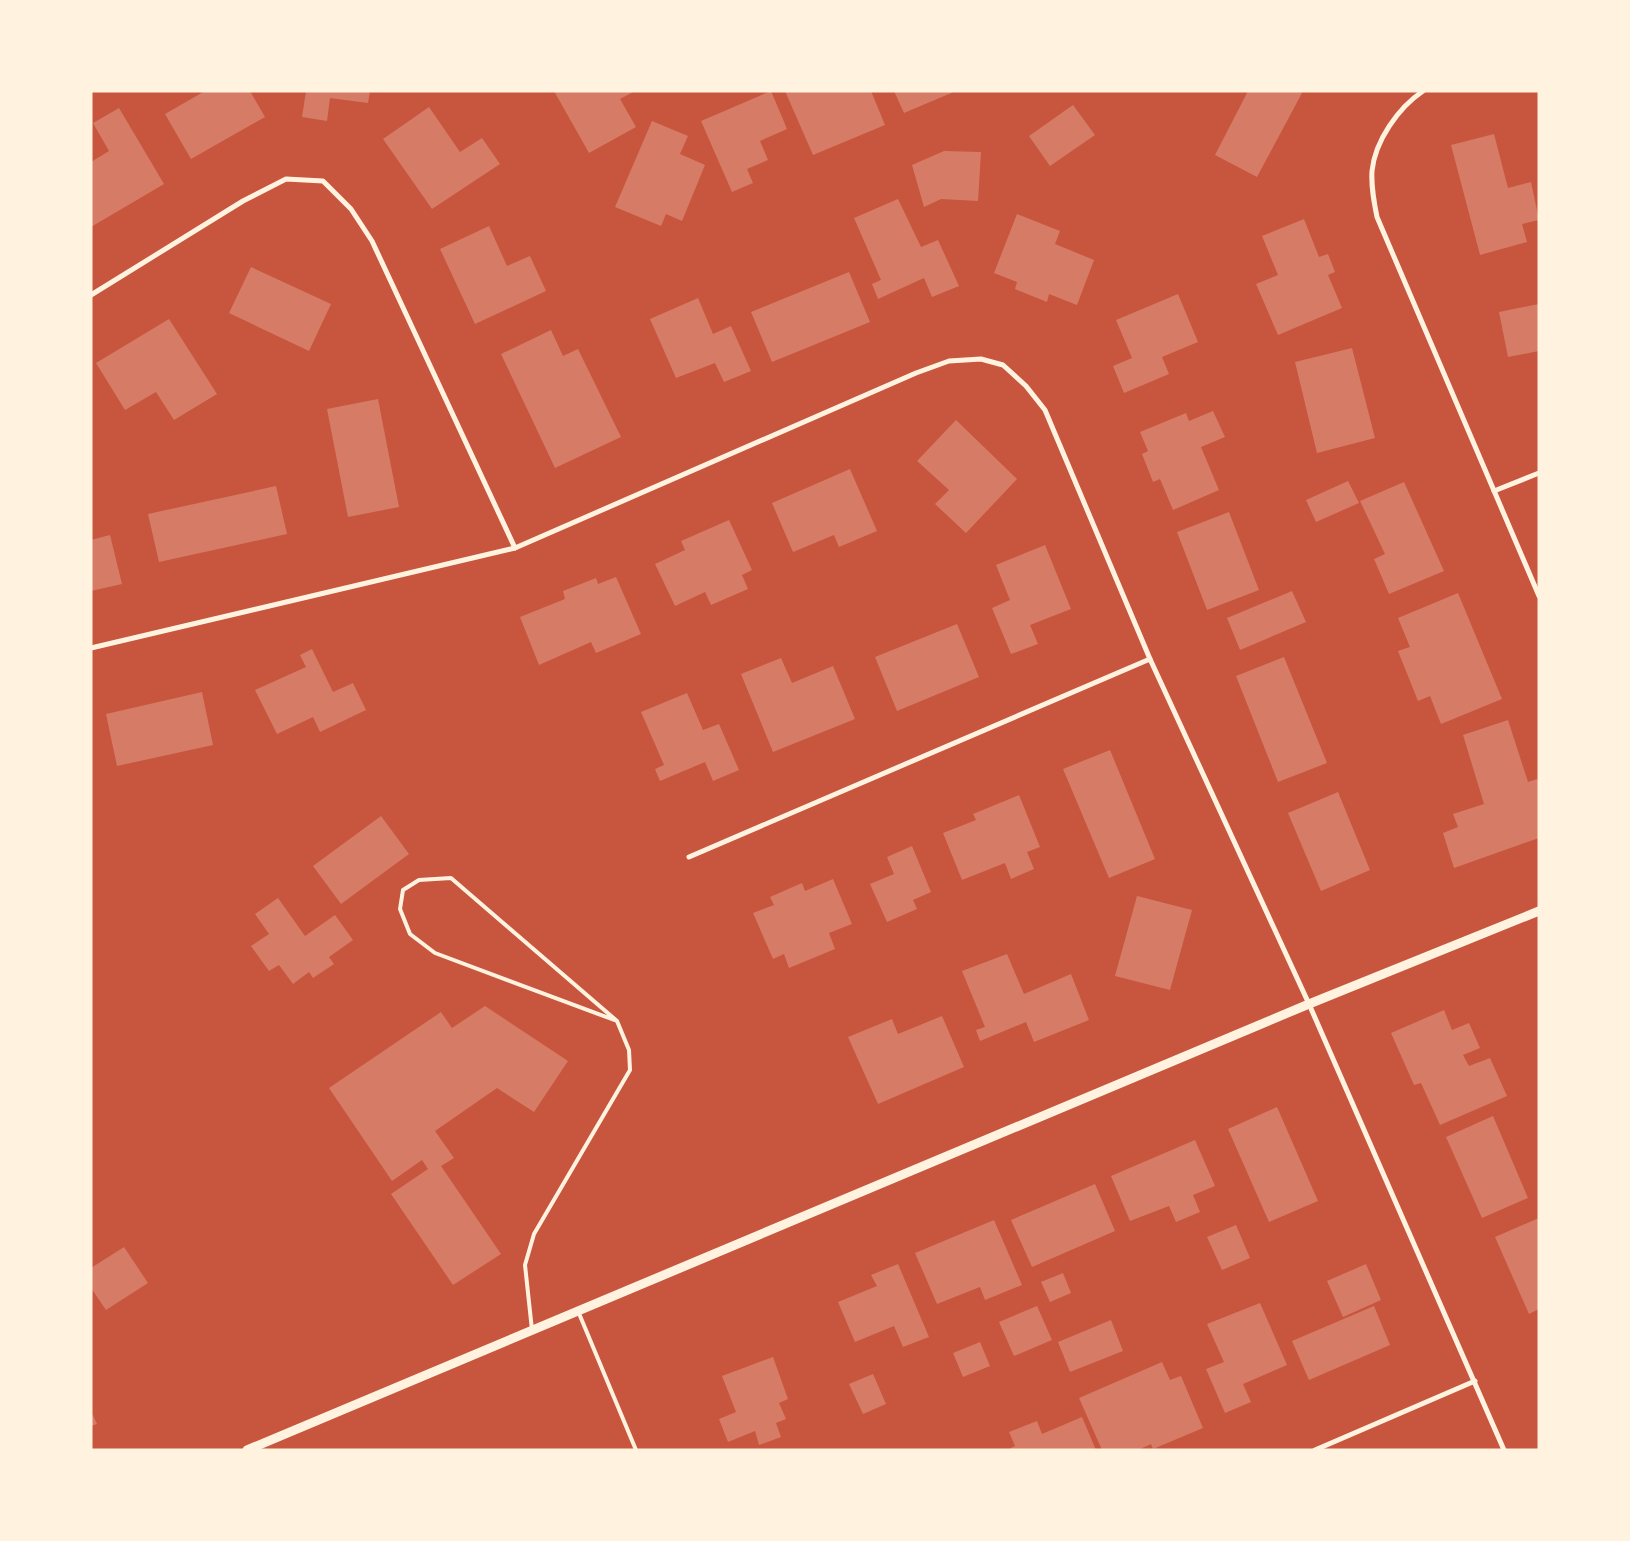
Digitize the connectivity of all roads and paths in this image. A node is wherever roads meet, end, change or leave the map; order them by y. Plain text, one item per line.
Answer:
1 (1422, 91) edge
2 (91, 295) edge
3 (1539, 473) edge
4 (1494, 491) junction
5 (515, 548) junction
6 (1539, 596) edge
7 (91, 648) edge
8 (1150, 659) junction
9 (689, 857) dead end
10 (1539, 911) edge
11 (1309, 1004) junction
12 (617, 1021) junction
13 (578, 1311) junction
14 (532, 1330) junction
15 (1475, 1381) junction
16 (246, 1450) edge
17 (636, 1450) edge
18 (1315, 1450) edge
19 (1504, 1450) edge

1 - 4 street
2 - 5 street
3 - 4 street
4 - 6 street
5 - 7 street
5 - 8 street
8 - 9 street
8 - 11 street
10 - 11 street
11 - 13 street
11 - 15 street
12 - 12 lane
12 - 14 lane
13 - 14 street
13 - 17 lane
14 - 16 street
15 - 18 street
15 - 19 street

